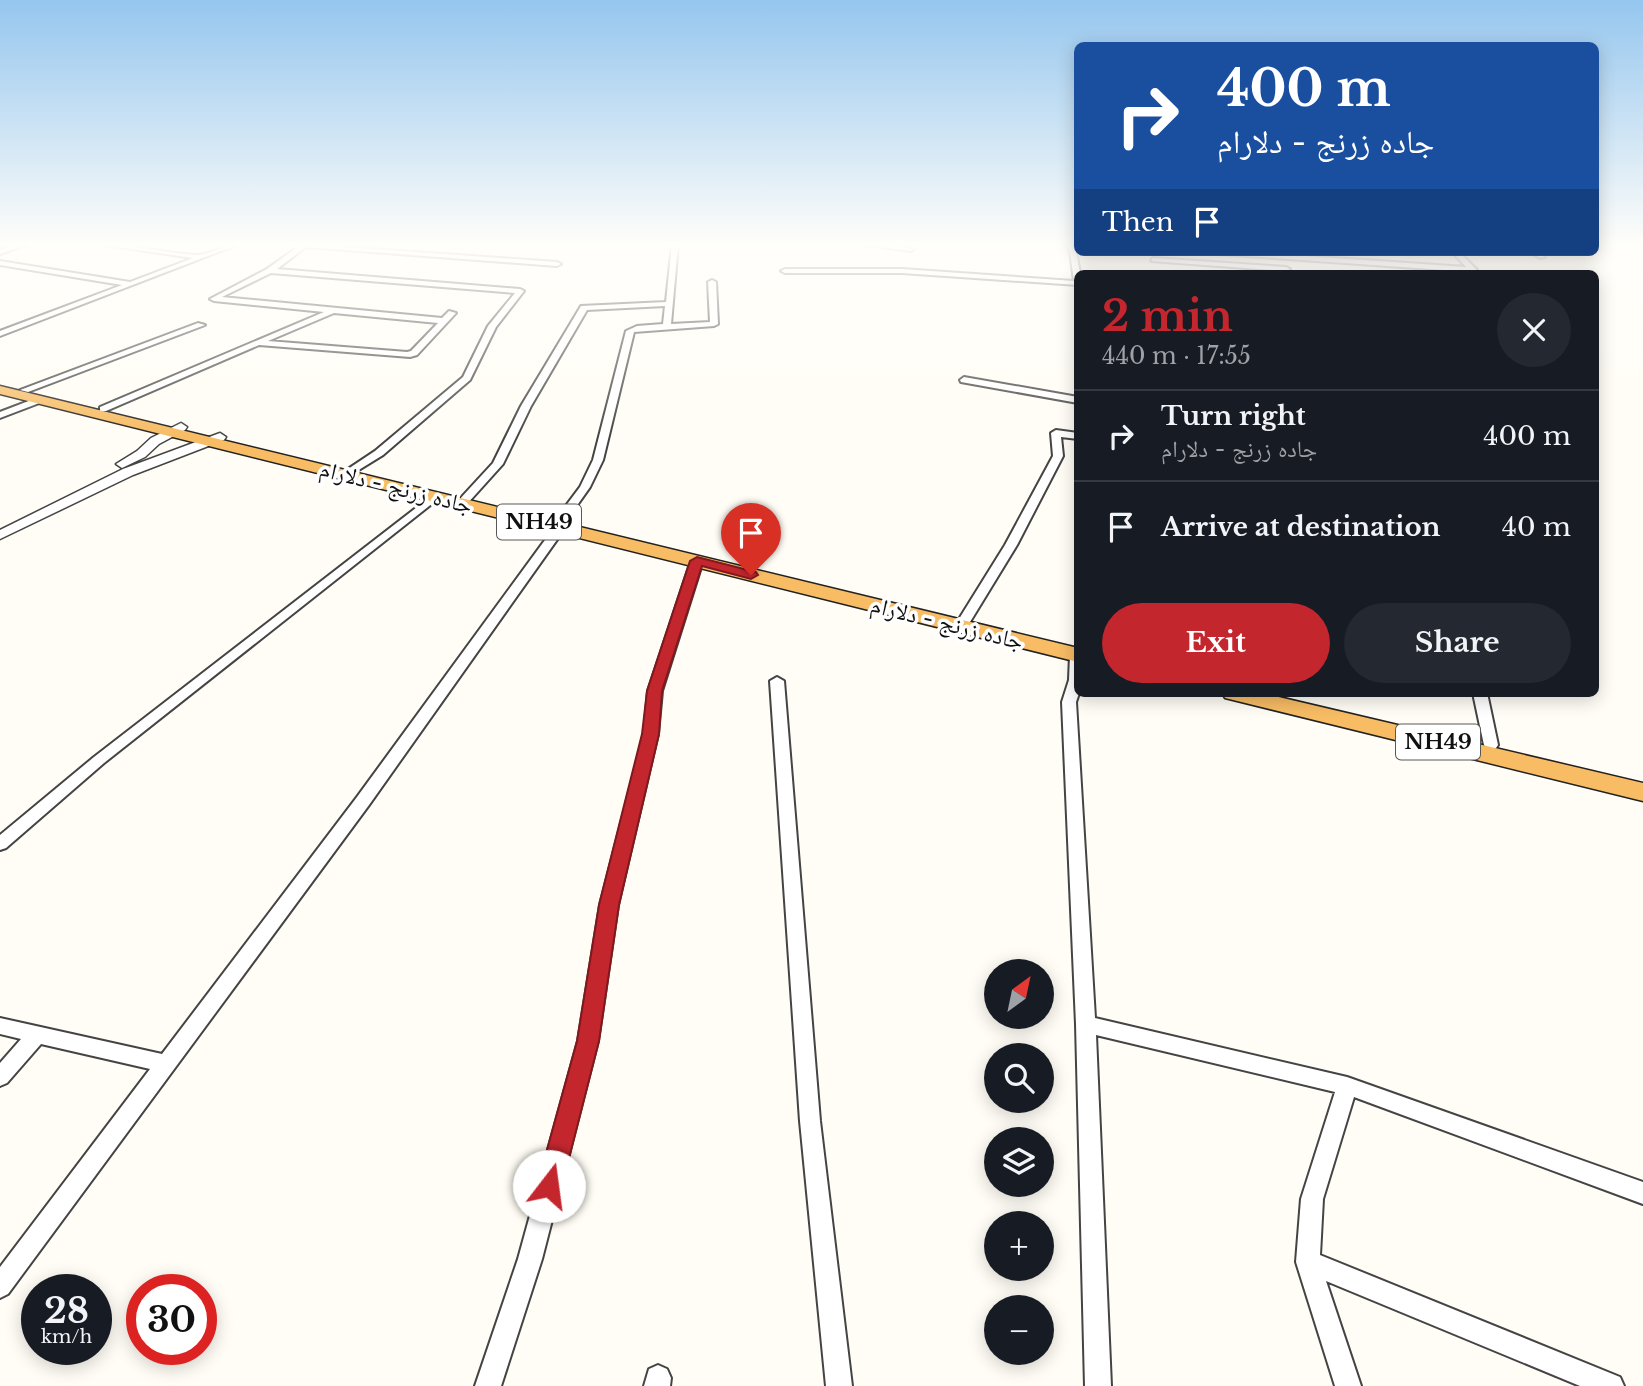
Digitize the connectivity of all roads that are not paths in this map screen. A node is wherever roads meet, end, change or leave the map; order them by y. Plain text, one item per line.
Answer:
1 (66, 309) edge
2 (309, 309) edge
3 (506, 309) edge
4 (584, 309) edge
5 (668, 309) edge
6 (713, 309) edge
7 (332, 311) junction
8 (452, 313) dead end
9 (445, 321) junction
10 (201, 325) dead end
11 (667, 326) junction
12 (0, 334) edge
13 (259, 343) junction
14 (964, 380) dead end
15 (0, 384) edge
16 (0, 390) edge
17 (32, 395) junction
18 (1074, 399) edge
19 (103, 409) junction
20 (0, 415) edge
21 (177, 430) junction
22 (1074, 435) edge
23 (215, 440) junction
24 (354, 469) junction
25 (434, 497) junction
26 (465, 500) junction
27 (0, 523) edge
28 (561, 523) junction
29 (0, 535) edge
30 (697, 561) junction
31 (965, 619) junction
32 (1074, 645) edge
33 (1074, 654) edge
34 (777, 681) dead end
35 (1074, 686) edge
36 (1250, 697) edge
37 (1291, 697) edge
38 (1481, 697) edge
39 (1491, 745) junction
40 (1643, 781) edge
41 (1643, 792) edge
42 (0, 844) edge
43 (1086, 1024) junction
44 (0, 1027) edge
45 (38, 1034) junction
46 (166, 1064) junction
47 (0, 1077) edge
48 (1347, 1086) junction
49 (1643, 1194) edge
50 (1308, 1262) junction
51 (0, 1286) edge
52 (488, 1386) edge
53 (839, 1386) edge
54 (1098, 1386) edge
55 (1348, 1386) edge
56 (1611, 1386) edge

1 - 12 street
2 - 7 street
3 - 24 street
4 - 26 street
5 - 11 street
6 - 11 street
7 - 9 street
7 - 13 street
8 - 9 street
9 - 13 street
10 - 17 street
11 - 28 street
13 - 19 street
14 - 18 street
15 - 17 highway, جاده زرنج - دلارام / NH49
16 - 17 highway, جاده زرنج - دلارام / NH49
17 - 19 highway, جاده زرنج - دلارام / NH49
17 - 20 street
17 - 21 highway, جاده زرنج - دلارام / NH49
19 - 21 highway, جاده زرنج - دلارام / NH49
21 - 23 highway, جاده زرنج - دلارام / NH49
21 - 27 street
22 - 31 street
23 - 24 highway, جاده زرنج - دلارام / NH49
23 - 25 highway, جاده زرنج - دلارام / NH49
23 - 29 street
24 - 26 highway, جاده زرنج - دلارام / NH49
25 - 26 highway, جاده زرنج - دلارام / NH49
25 - 42 street
26 - 28 highway, جاده زرنج - دلارام / NH49
28 - 30 highway, جاده زرنج - دلارام / NH49
28 - 31 highway, جاده زرنج - دلارام / NH49
28 - 46 street
30 - 33 highway, جاده زرنج - دلارام / NH49
30 - 52 street
31 - 32 highway, جاده زرنج - دلارام / NH49
34 - 53 street
35 - 43 street
36 - 41 highway, NH49
37 - 39 highway, NH49
38 - 39 street
39 - 40 highway, NH49
43 - 48 street
43 - 54 street
44 - 45 street
45 - 46 street
45 - 47 street
46 - 51 street
48 - 49 street
48 - 50 street
50 - 55 street
50 - 56 street

